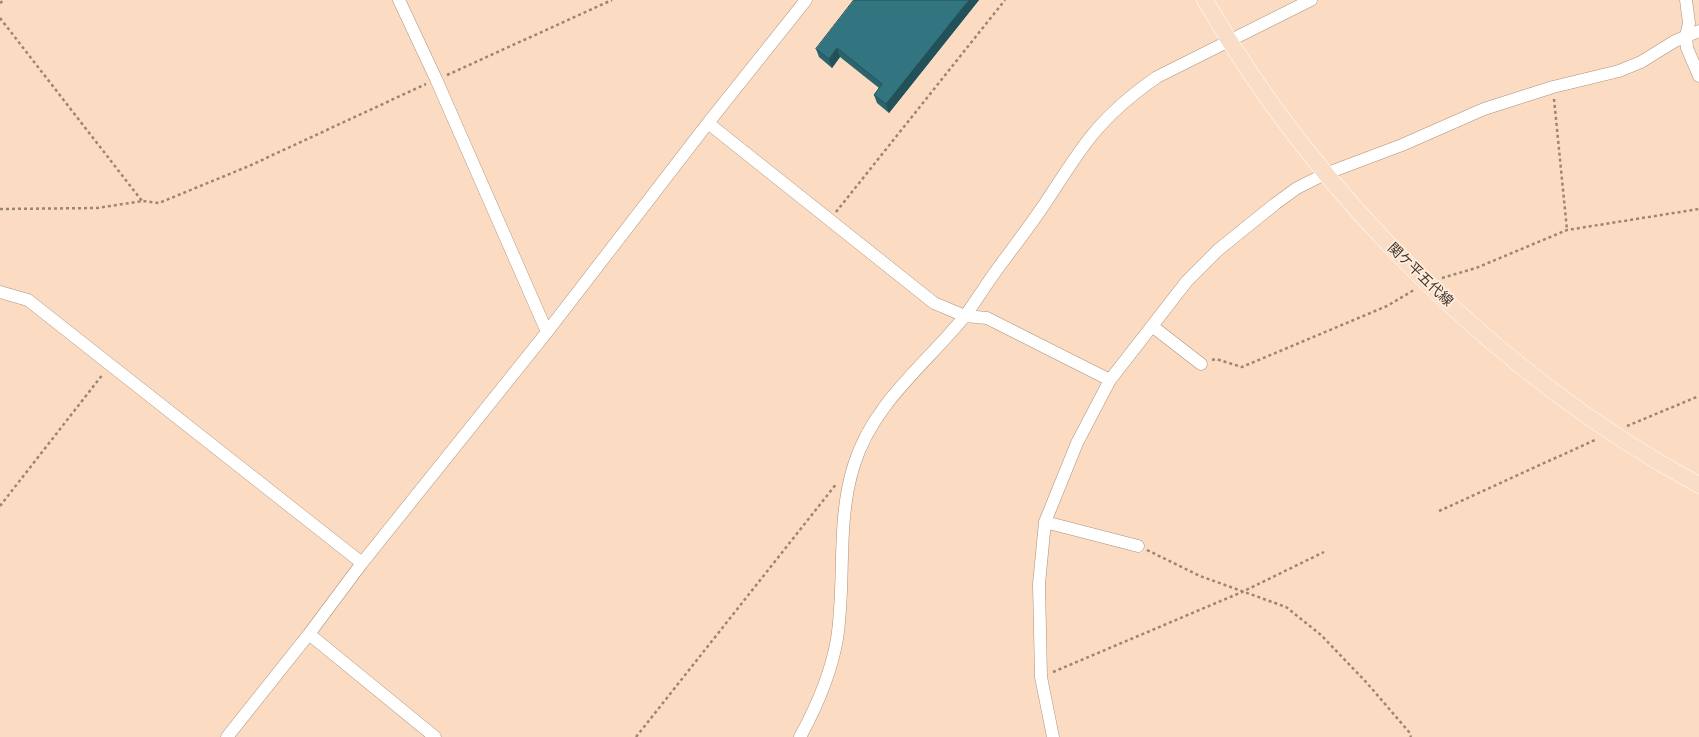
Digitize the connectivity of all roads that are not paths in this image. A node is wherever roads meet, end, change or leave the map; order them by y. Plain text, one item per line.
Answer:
1 (399, 0) edge
2 (806, 0) edge
3 (1205, 0) edge
4 (1311, 0) edge
5 (1686, 0) edge
6 (1699, 31) edge
7 (1686, 36) junction
8 (1228, 42) junction
9 (1699, 76) edge
10 (708, 123) junction
11 (1324, 174) junction
12 (0, 292) edge
13 (964, 316) junction
14 (1152, 326) junction
15 (547, 332) junction
16 (1201, 364) dead end
17 (1110, 380) junction
18 (1699, 485) edge
19 (1045, 522) junction
20 (1138, 546) road end
21 (362, 563) junction
22 (309, 634) junction
23 (227, 737) edge
24 (435, 737) edge
25 (800, 737) edge
26 (1053, 737) edge

1 - 15 street
2 - 10 street
3 - 8 main road, 関ケ平五代線
4 - 8 street
5 - 7 street
6 - 7 street
7 - 9 street
7 - 11 street
8 - 11 main road, 関ケ平五代線
8 - 13 street
10 - 13 street
10 - 15 street
11 - 14 street
11 - 18 main road, 関ケ平五代線
12 - 21 street
13 - 17 street
13 - 25 street
14 - 16 street
14 - 17 street
15 - 21 street
17 - 19 street
19 - 20 street
19 - 26 street
21 - 22 street
22 - 23 street
22 - 24 street

